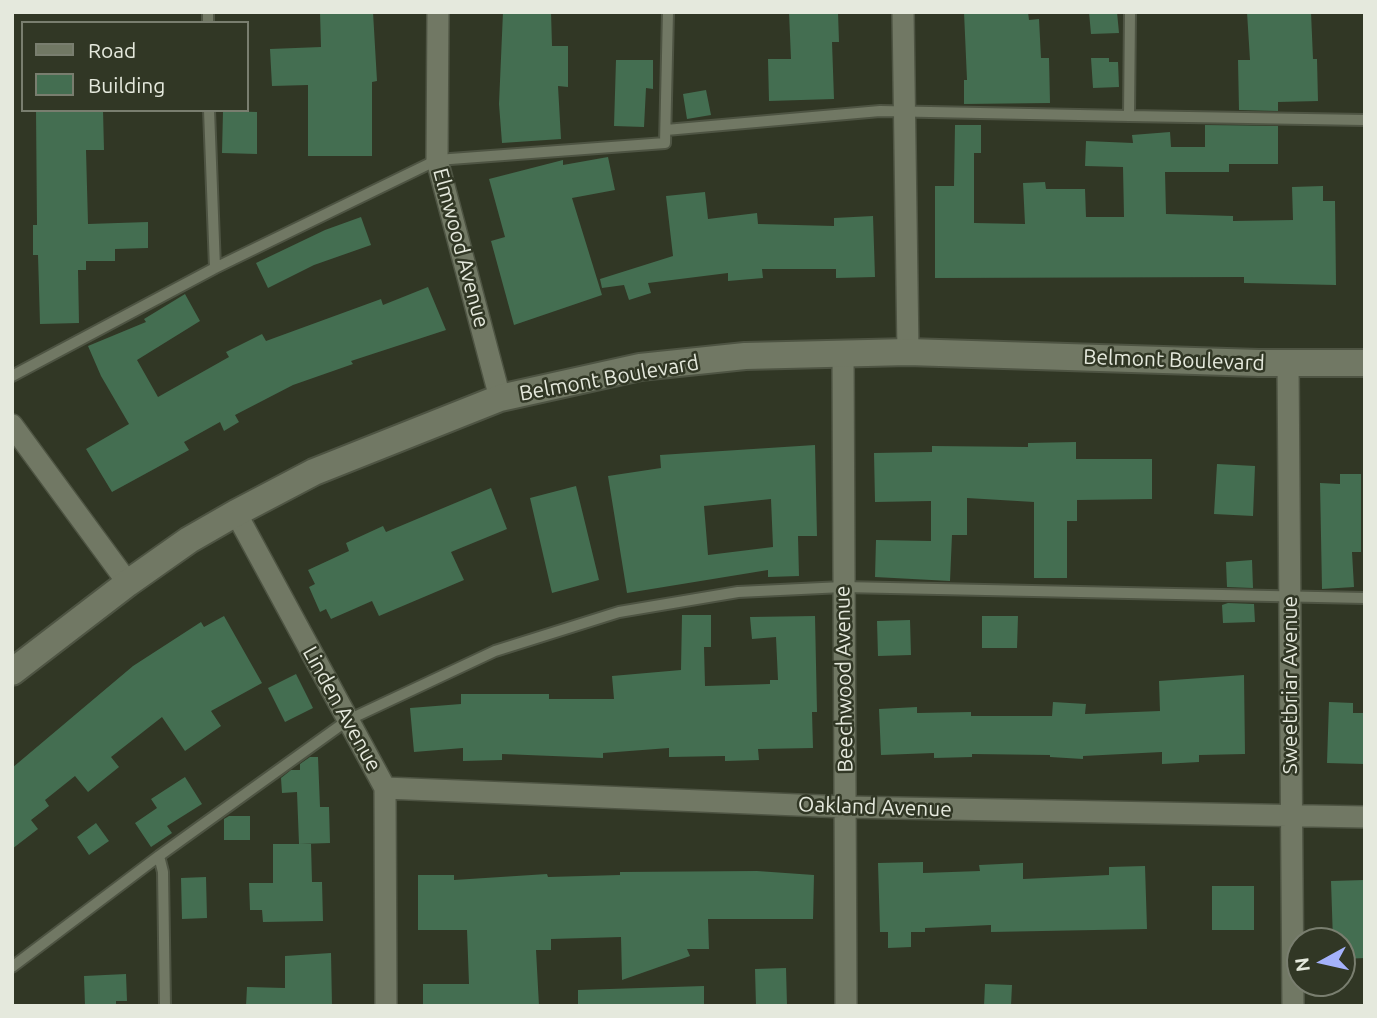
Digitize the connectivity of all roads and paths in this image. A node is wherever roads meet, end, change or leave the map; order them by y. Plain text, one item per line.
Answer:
1 (438, 12) edge
2 (668, 12) edge
3 (903, 12) edge
4 (1130, 12) edge
5 (209, 112) edge
6 (904, 113) junction
7 (1129, 116) junction
8 (1365, 120) edge
9 (666, 130) junction
10 (437, 160) junction
11 (215, 268) junction
12 (908, 352) junction
13 (843, 353) junction
14 (1287, 363) junction
15 (1365, 363) edge
16 (12, 376) edge
17 (500, 398) junction
18 (12, 425) edge
19 (236, 513) junction
20 (128, 583) junction
21 (843, 587) junction
22 (1289, 596) junction
23 (1365, 598) edge
24 (12, 671) edge
25 (348, 720) junction
26 (385, 788) junction
27 (846, 807) junction
28 (1291, 816) junction
29 (1365, 817) edge
30 (159, 856) junction
31 (12, 967) edge
32 (165, 1006) edge
33 (386, 1006) edge
34 (846, 1006) edge
35 (1293, 1006) edge

1 - 10 street, Elmwood Avenue
2 - 9 lane
3 - 6 street
4 - 7 lane
5 - 11 lane
6 - 7 lane
6 - 9 lane
6 - 12 street
7 - 8 lane
9 - 10 lane
10 - 11 lane
10 - 17 street, Elmwood Avenue
11 - 16 lane
12 - 13 street, Belmont Boulevard
12 - 14 street, Belmont Boulevard
13 - 17 street, Belmont Boulevard
13 - 21 street, Beechwood Avenue
14 - 15 street, Belmont Boulevard
14 - 22 street, Sweetbriar Avenue
17 - 19 street, Belmont Boulevard
18 - 20 street
19 - 20 street, Belmont Boulevard
19 - 25 street, Linden Avenue
20 - 24 street, Belmont Boulevard
21 - 22 lane
21 - 25 lane
21 - 27 street, Beechwood Avenue
22 - 23 lane
22 - 28 street, Sweetbriar Avenue
25 - 26 street, Linden Avenue
25 - 30 lane
26 - 27 street, Oakland Avenue
26 - 33 street, Linden Avenue
27 - 28 street, Oakland Avenue
27 - 34 street, Beechwood Avenue
28 - 29 street, Oakland Avenue
28 - 35 street, Sweetbriar Avenue
30 - 31 lane
30 - 32 lane

